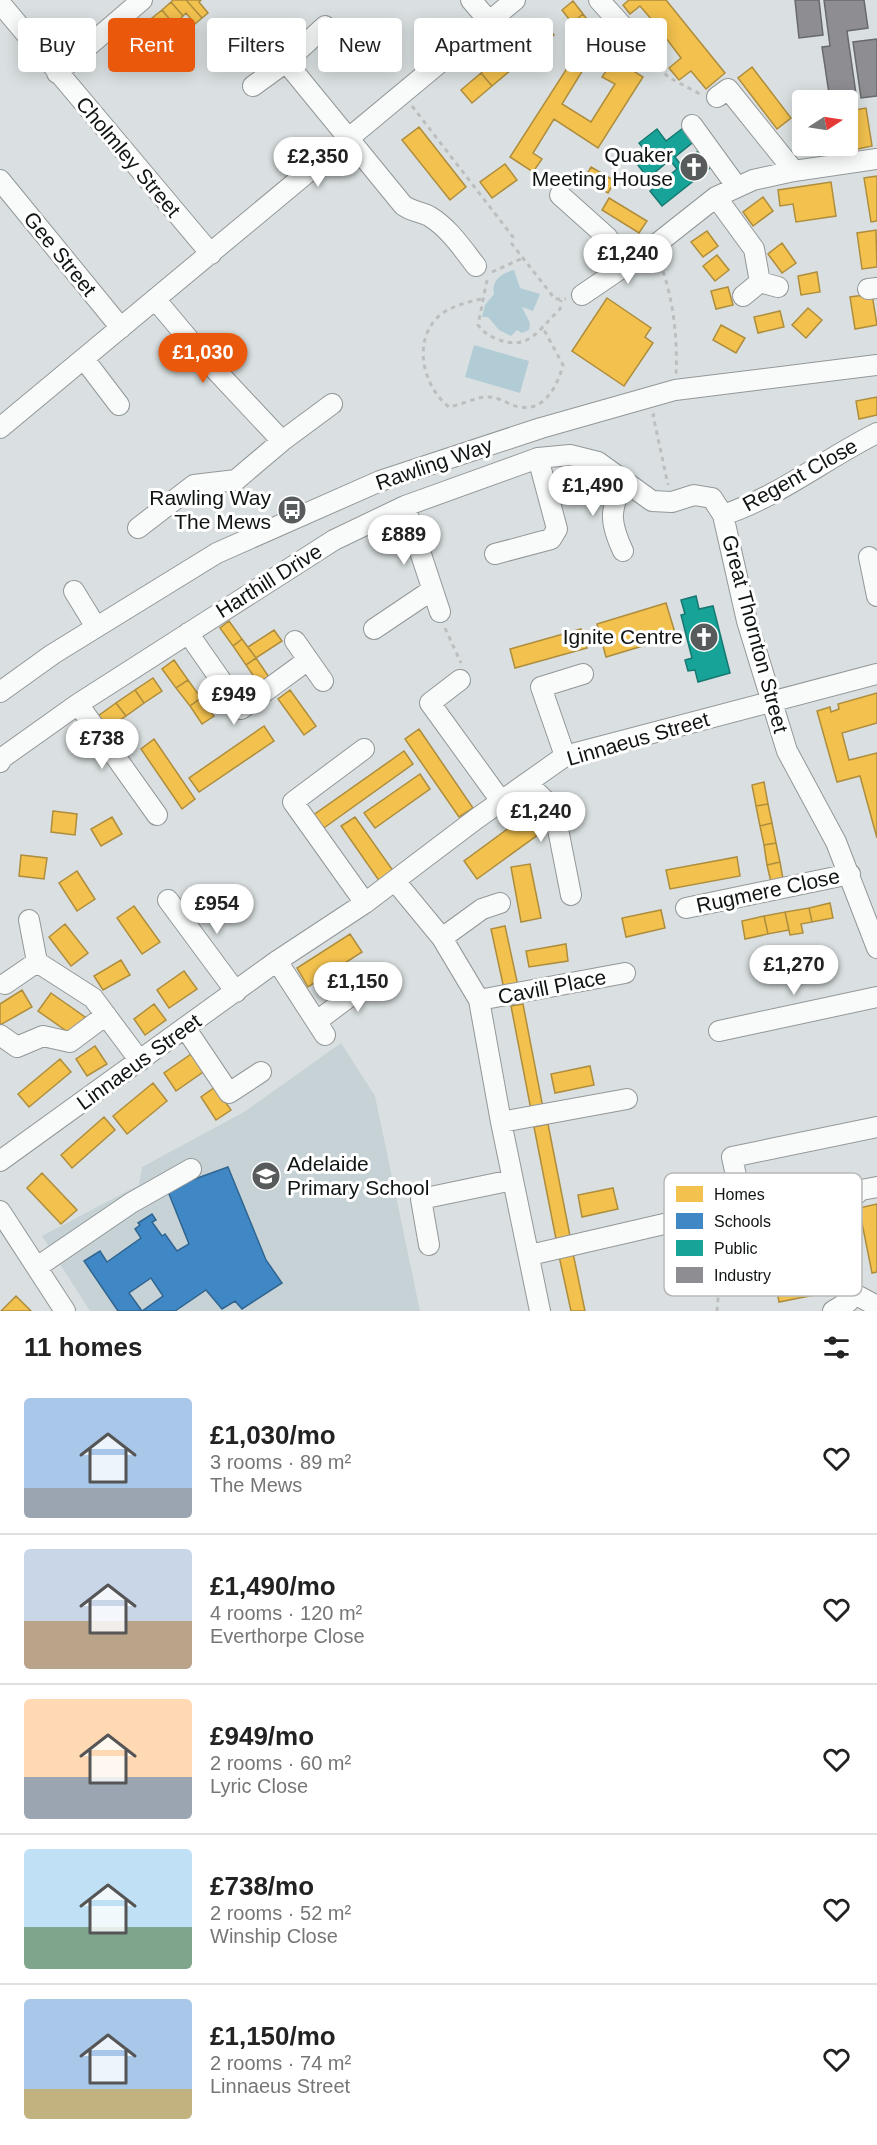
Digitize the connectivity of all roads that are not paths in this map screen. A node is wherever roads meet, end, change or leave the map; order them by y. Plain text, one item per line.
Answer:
1 (142, 0) edge
2 (471, 0) edge
3 (515, 0) edge
4 (599, 0) edge
5 (0, 3) edge
6 (486, 18) edge
7 (493, 18) edge
8 (615, 18) edge
9 (318, 32) edge
10 (306, 44) edge
11 (272, 72) edge
12 (295, 72) edge
13 (430, 72) edge
14 (57, 73) junction
15 (253, 86) dead end
16 (717, 97) road end
17 (692, 125) dead end
18 (350, 137) junction
19 (877, 159) edge
20 (794, 171) junction
21 (0, 180) edge
22 (737, 187) junction
23 (560, 195) dead end
24 (716, 196) junction
25 (211, 254) junction
26 (626, 263) junction
27 (476, 266) dead end
28 (582, 295) road end
29 (743, 296) dead end
30 (155, 299) junction
31 (121, 328) junction
32 (84, 359) junction
33 (877, 365) edge
34 (119, 405) dead end
35 (332, 405) dead end
36 (0, 428) edge
37 (877, 433) edge
38 (282, 441) junction
39 (538, 458) junction
40 (622, 481) junction
41 (405, 506) junction
42 (723, 515) junction
43 (138, 528) dead end
44 (623, 550) dead end
45 (495, 554) dead end
46 (869, 557) dead end
47 (432, 590) junction
48 (74, 591) dead end
49 (877, 596) edge
50 (440, 612) road end
51 (96, 627) junction
52 (374, 628) dead end
53 (188, 633) junction
54 (295, 641) dead end
55 (308, 660) junction
56 (583, 674) dead end
57 (877, 674) edge
58 (460, 680) road end
59 (323, 681) dead end
60 (0, 692) edge
61 (771, 703) junction
62 (78, 704) junction
63 (364, 749) dead end
64 (565, 756) junction
65 (0, 762) edge
66 (526, 783) junction
67 (501, 801) junction
68 (157, 815) dead end
69 (850, 874) junction
70 (395, 881) junction
71 (570, 895) dead end
72 (168, 900) dead end
73 (365, 903) junction
74 (500, 903) dead end
75 (686, 908) dead end
76 (871, 911) edge
77 (29, 920) dead end
78 (442, 938) junction
79 (877, 948) edge
80 (277, 961) junction
81 (37, 962) junction
82 (625, 973) dead end
83 (377, 976) dead end
84 (5, 984) dead end
85 (236, 992) junction
86 (877, 997) edge
87 (479, 1000) junction
88 (106, 1016) junction
89 (186, 1029) junction
90 (719, 1031) dead end
91 (0, 1035) edge
92 (140, 1061) junction
93 (261, 1072) dead end
94 (627, 1099) dead end
95 (501, 1122) junction
96 (877, 1127) edge
97 (0, 1161) edge
98 (191, 1169) dead end
99 (736, 1173) edge
100 (512, 1180) junction
101 (877, 1186) edge
102 (862, 1190) edge
103 (0, 1211) edge
104 (664, 1224) edge
105 (429, 1245) dead end
106 (530, 1255) junction
107 (37, 1267) junction
108 (848, 1296) edge
109 (858, 1296) edge
110 (877, 1306) edge
111 (65, 1311) edge
112 (540, 1311) edge
113 (833, 1311) edge

1 - 14 street
2 - 6 street
3 - 7 street
4 - 8 street
5 - 14 street, Cholmley Street
9 - 10 street
11 - 15 street
12 - 18 street
13 - 18 street
14 - 25 street, Cholmley Street
16 - 20 street
17 - 22 street
18 - 25 street
18 - 27 street
19 - 20 street
20 - 22 street
21 - 31 street, Gee Street
22 - 24 street
23 - 26 street
24 - 26 street
24 - 29 street
25 - 30 street
26 - 28 street
30 - 31 street
30 - 38 street
31 - 32 street
32 - 34 street
32 - 36 street
33 - 51 street, Rawling Way
35 - 38 street
37 - 42 street, Regent Close
38 - 43 street
39 - 40 street, Harthill Drive
39 - 41 street, Harthill Drive
39 - 45 street
40 - 42 street, Harthill Drive
40 - 44 street
41 - 47 street
41 - 53 street, Harthill Drive
42 - 61 street, Great Thornton Street
46 - 49 street
47 - 50 street
47 - 52 street
48 - 51 street
51 - 60 street, Rawling Way
53 - 55 street
53 - 62 street, Harthill Drive
54 - 55 street
55 - 59 street
56 - 64 street
57 - 61 street, Linnaeus Street
58 - 67 street
61 - 64 street, Linnaeus Street
61 - 69 street, Great Thornton Street
62 - 65 street, Harthill Drive
62 - 68 street
63 - 73 street
64 - 66 street, Linnaeus Street
66 - 67 street, Linnaeus Street
66 - 71 street
67 - 70 street, Linnaeus Street
69 - 75 street, Rugmere Close
69 - 76 street, Great Thornton Street
70 - 73 street, Linnaeus Street
70 - 78 street, Cavill Place
72 - 85 street
73 - 80 street, Linnaeus Street
74 - 78 street
76 - 79 street, Great Thornton Street
77 - 81 street
78 - 87 street, Cavill Place
80 - 83 street
80 - 85 street, Linnaeus Street
81 - 84 street
81 - 88 street
82 - 87 street, Cavill Place
85 - 89 street, Linnaeus Street
86 - 90 street
87 - 95 street, Cavill Place
88 - 91 street
88 - 92 street
89 - 92 street, Linnaeus Street
89 - 93 street
92 - 97 street, Linnaeus Street
94 - 95 street
95 - 100 street, Cavill Place
96 - 99 street
98 - 107 street
100 - 105 street
100 - 106 street, Cavill Place
101 - 102 street
103 - 107 street
104 - 106 street
106 - 112 street, Cavill Place
107 - 111 street
108 - 113 street
109 - 110 street

